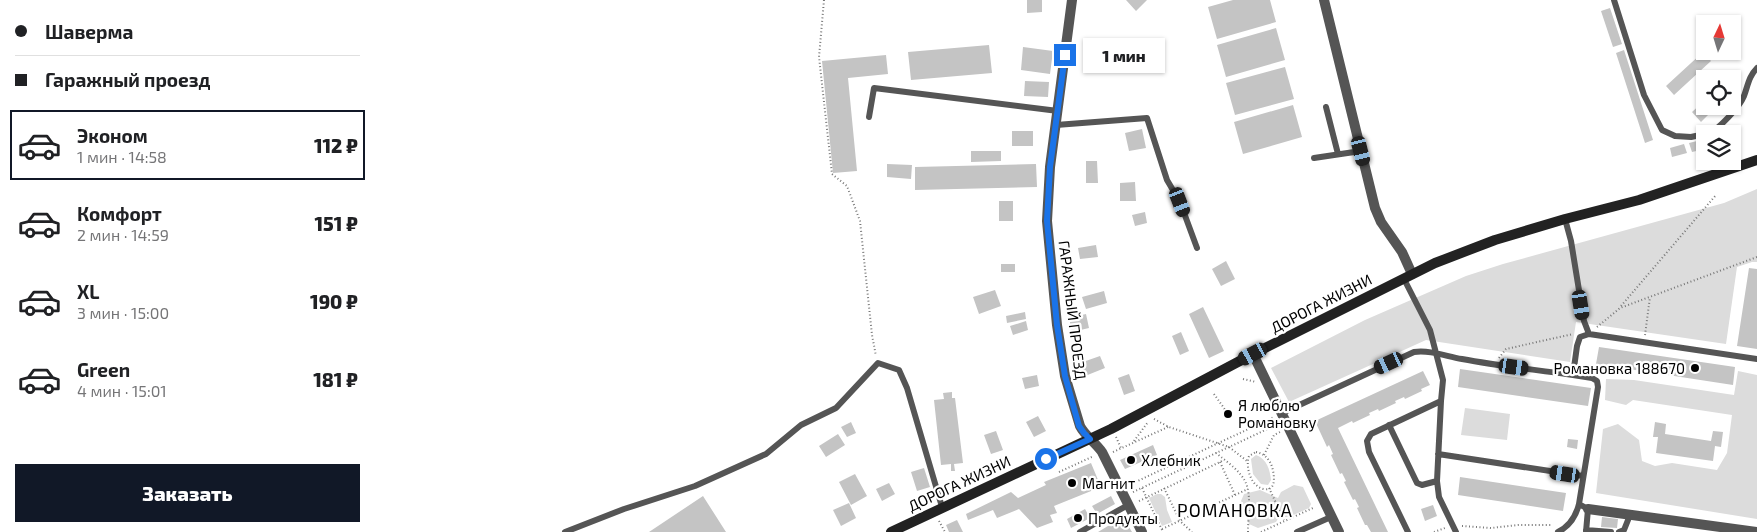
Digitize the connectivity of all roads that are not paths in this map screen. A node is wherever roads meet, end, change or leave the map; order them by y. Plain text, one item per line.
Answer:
1 (1072, 0) edge
2 (1324, 0) edge
3 (1614, 0) edge
4 (1757, 68) edge
5 (1326, 106) dead end
6 (1058, 111) junction
7 (869, 117) dead end
8 (1056, 125) junction
9 (1718, 125) edge
10 (1696, 136) edge
11 (1361, 151) junction
12 (1338, 154) junction
13 (1314, 158) dead end
14 (1757, 160) edge
15 (1722, 172) joint
16 (1565, 219) junction
17 (1197, 248) dead end
18 (1408, 276) junction
19 (1589, 334) junction
20 (1436, 352) junction
21 (1253, 354) junction
22 (1757, 359) edge
23 (1573, 375) junction
24 (1441, 401) junction
25 (1285, 421) junction
26 (1389, 425) junction
27 (1090, 439) junction
28 (1438, 454) junction
29 (1583, 476) junction
30 (1437, 481) junction
31 (1125, 499) junction
32 (942, 507) junction
33 (1584, 507) junction
34 (1630, 515) junction
35 (1331, 516) junction
36 (1563, 530) edge
37 (1586, 531) edge
38 (1739, 531) edge
39 (565, 532) edge
40 (891, 532) edge
41 (1080, 532) edge
42 (1143, 532) edge
43 (1297, 532) edge
44 (1339, 532) edge
45 (1408, 532) edge
46 (1456, 532) edge
47 (1611, 532) edge
48 (1619, 532) edge
49 (1757, 532) edge

1 - 6 street, ГАРАЖНЫЙ ПРОЕЗД
2 - 11 street
3 - 10 lane
4 - 9 lane
5 - 12 lane
6 - 7 lane
6 - 8 street, ГАРАЖНЫЙ ПРОЕЗД
8 - 17 lane
8 - 27 street, ГАРАЖНЫЙ ПРОЕЗД
11 - 12 lane
11 - 18 street
12 - 13 lane
14 - 15 main road, ДОРОГА ЖИЗНИ
15 - 16 main road, ДОРОГА ЖИЗНИ
16 - 18 main road, ДОРОГА ЖИЗНИ
16 - 19 lane
18 - 20 lane
18 - 21 main road, ДОРОГА ЖИЗНИ
19 - 22 lane
19 - 23 lane
20 - 23 lane
20 - 24 lane
20 - 25 lane
21 - 25 street
21 - 27 main road, ДОРОГА ЖИЗНИ
23 - 29 lane
24 - 26 lane
24 - 28 lane
25 - 35 street
26 - 30 lane
26 - 45 lane
27 - 31 street, ГАРАЖНЫЙ ПРОЕЗД
27 - 32 main road, ДОРОГА ЖИЗНИ
28 - 29 lane
28 - 30 lane
29 - 33 lane
30 - 46 lane
31 - 41 lane
31 - 42 street, ГАРАЖНЫЙ ПРОЕЗД
32 - 39 lane
32 - 40 main road, ДОРОГА ЖИЗНИ
33 - 34 street
33 - 36 lane
33 - 37 lane
34 - 38 street
34 - 48 lane
35 - 43 lane
35 - 44 street
37 - 47 lane
38 - 49 street

